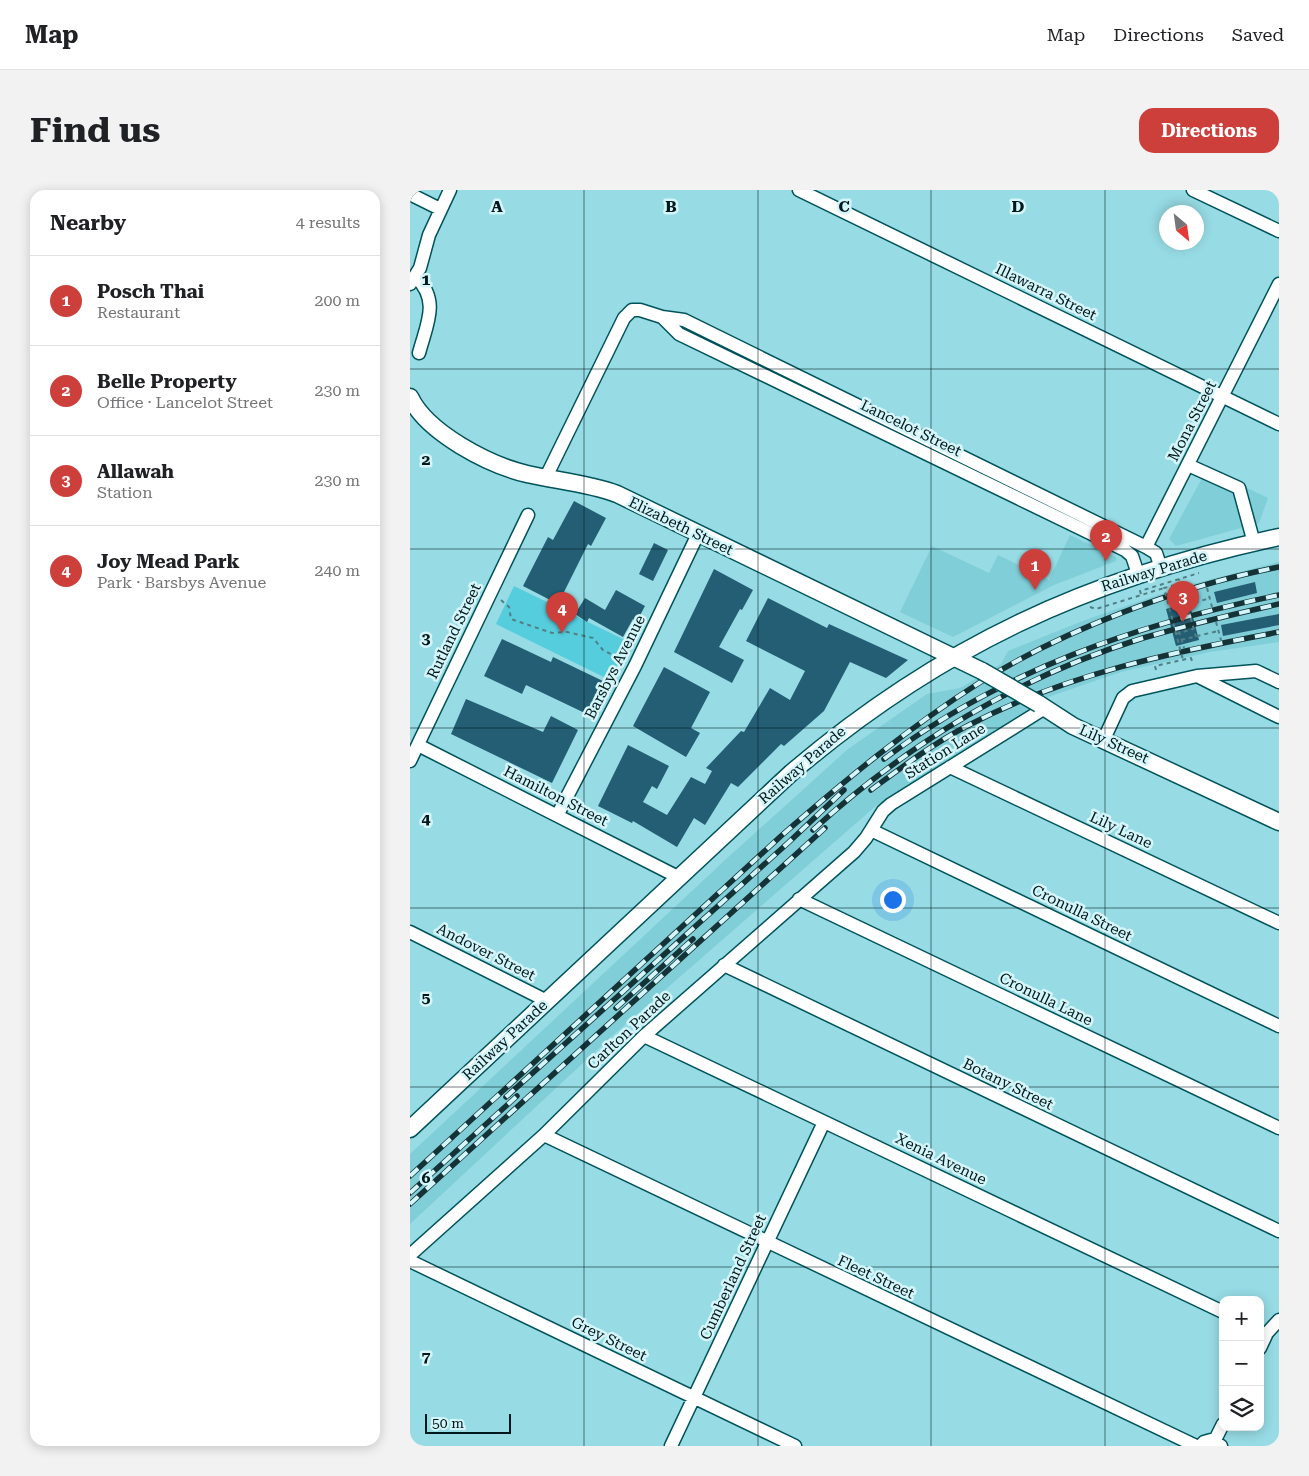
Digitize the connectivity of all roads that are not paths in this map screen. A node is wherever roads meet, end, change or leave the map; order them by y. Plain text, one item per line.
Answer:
1 (450, 190) edge
2 (799, 190) edge
3 (1193, 190) edge
4 (410, 194) edge
5 (440, 209) junction
6 (1279, 231) edge
7 (413, 280) edge
8 (1279, 284) edge
9 (662, 317) junction
10 (419, 353) dead end
11 (1223, 397) junction
12 (411, 400) edge
13 (1279, 424) edge
14 (1188, 466) junction
15 (546, 477) junction
16 (528, 515) dead end
17 (698, 534) junction
18 (1279, 537) edge
19 (1254, 543) junction
20 (1146, 547) junction
21 (1132, 556) junction
22 (1161, 568) junction
23 (1138, 574) junction
24 (954, 657) junction
25 (1196, 676) junction
26 (1279, 682) edge
27 (1042, 706) junction
28 (1279, 717) edge
29 (1104, 739) junction
30 (418, 745) junction
31 (410, 761) edge
32 (950, 767) junction
33 (558, 814) junction
34 (1279, 822) edge
35 (871, 830) junction
36 (678, 877) junction
37 (799, 899) junction
38 (1279, 923) edge
39 (410, 932) edge
40 (724, 965) junction
41 (547, 1002) junction
42 (1279, 1026) edge
43 (644, 1036) junction
44 (824, 1122) junction
45 (1279, 1128) edge
46 (410, 1129) edge
47 (544, 1135) junction
48 (1279, 1231) edge
49 (767, 1243) junction
50 (410, 1255) edge
51 (410, 1261) edge
52 (1219, 1310) edge
53 (1279, 1320) edge
54 (1269, 1334) edge
55 (694, 1398) junction
56 (1218, 1443) edge
57 (671, 1446) edge
58 (795, 1446) edge
59 (1198, 1446) edge

1 - 5 street
2 - 11 street, Illawarra Street
3 - 6 street
4 - 5 street
5 - 7 street
7 - 10 street
8 - 11 street, Mona Street
9 - 15 street, Lancelot Street
9 - 20 street, Lancelot Street
9 - 21 street, Lancelot Street
11 - 13 street, Illawarra Street
11 - 14 street, Mona Street
12 - 15 main road, Elizabeth Street
14 - 19 street
14 - 20 street, Mona Street
15 - 17 main road, Elizabeth Street
16 - 30 street, Rutland Street
17 - 24 main road, Elizabeth Street
17 - 33 street, Barsbys Avenue
18 - 19 main road, Railway Parade
19 - 22 main road, Railway Parade
20 - 21 street
20 - 22 street
21 - 23 street
22 - 23 main road, Railway Parade
23 - 24 main road, Railway Parade
24 - 27 main road, Lily Street, bridge
24 - 36 main road, Railway Parade
25 - 26 street
25 - 28 street
25 - 29 street
27 - 29 main road, Lily Street
27 - 32 street, Station Lane
29 - 34 main road, Lily Street
30 - 31 street, Rutland Street
30 - 33 street, Hamilton Street
32 - 35 street, Station Lane
32 - 38 street, Lily Lane
33 - 36 street, Hamilton Street
35 - 37 street, Carlton Parade
35 - 42 street, Cronulla Street
36 - 41 main road, Railway Parade
37 - 40 street, Carlton Parade
37 - 45 street, Cronulla Lane
39 - 41 street, Andover Street
40 - 43 street, Carlton Parade
40 - 48 street, Botany Street
41 - 46 main road, Railway Parade
43 - 44 street, Xenia Avenue
43 - 47 street, Carlton Parade
44 - 49 street, Cumberland Street
44 - 52 street, Xenia Avenue
47 - 49 street, Fleet Street
47 - 50 street, Carlton Parade
49 - 55 street, Cumberland Street
49 - 59 street, Fleet Street
51 - 55 street, Grey Street
53 - 54 street
55 - 57 street, Cumberland Street
55 - 58 street, Grey Street
56 - 59 street

